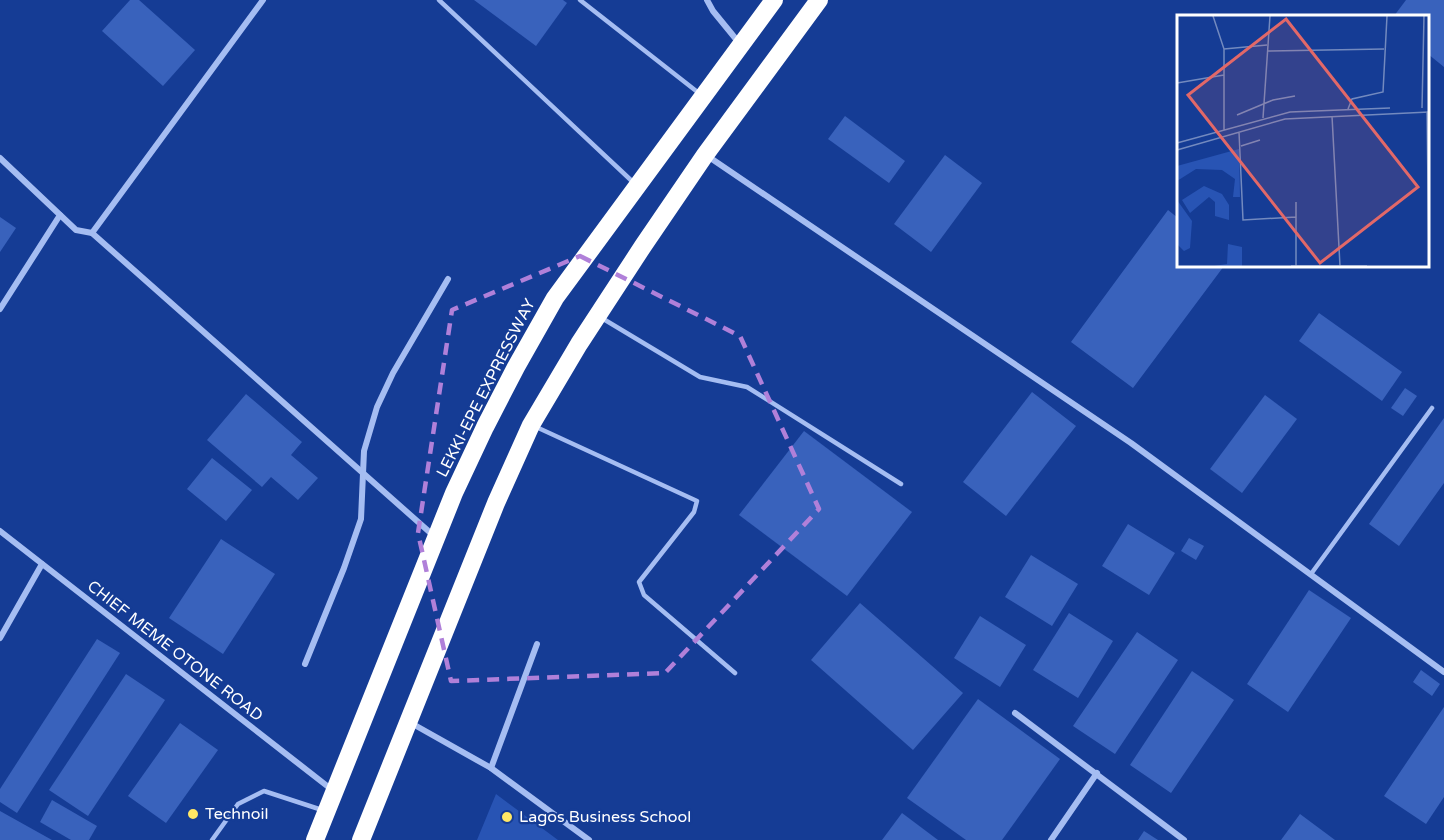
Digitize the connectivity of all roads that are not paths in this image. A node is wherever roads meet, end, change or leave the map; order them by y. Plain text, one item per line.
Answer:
1 (263, 0) edge
2 (439, 0) edge
3 (580, 0) edge
4 (707, 0) edge
5 (774, 0) edge
6 (819, 0) edge
7 (741, 44) junction
8 (702, 96) junction
9 (705, 155) junction
10 (0, 158) edge
11 (636, 185) junction
12 (60, 215) junction
13 (92, 233) junction
14 (448, 279) dead end
15 (0, 309) edge
16 (598, 316) junction
17 (1432, 408) dead end
18 (531, 425) junction
19 (362, 471) junction
20 (901, 483) dead end
21 (0, 531) edge
22 (436, 538) junction
23 (42, 564) junction
24 (1311, 574) junction
25 (0, 639) edge
26 (537, 644) dead end
27 (305, 664) dead end
28 (1444, 672) edge
29 (735, 673) dead end
30 (1015, 713) dead end
31 (408, 722) junction
32 (491, 768) junction
33 (1097, 773) junction
34 (334, 792) junction
35 (326, 812) junction
36 (212, 840) edge
37 (315, 840) edge
38 (361, 840) edge
39 (589, 840) edge
40 (1051, 840) edge
41 (1184, 840) edge

1 - 13 street
2 - 11 lane
3 - 8 lane
4 - 7 street
5 - 7 highway, LEKKI-EPE EXPRESSWAY
6 - 9 highway
7 - 8 highway, LEKKI-EPE EXPRESSWAY
8 - 11 highway, LEKKI-EPE EXPRESSWAY
9 - 16 highway
9 - 24 street
10 - 12 street
11 - 22 highway, LEKKI-EPE EXPRESSWAY
12 - 13 street
12 - 15 street
13 - 19 street
14 - 19 street
16 - 18 highway
16 - 20 lane
17 - 24 lane
18 - 29 lane
18 - 31 highway
19 - 22 street
19 - 27 street
21 - 23 street, CHIEF MEME OTONE ROAD
22 - 34 highway, LEKKI-EPE EXPRESSWAY
23 - 25 street
23 - 34 street, CHIEF MEME OTONE ROAD
24 - 28 street
26 - 32 street
30 - 33 street
31 - 32 street
31 - 38 highway
32 - 39 street
33 - 40 street
33 - 41 street
34 - 35 highway, LEKKI-EPE EXPRESSWAY
35 - 36 lane
35 - 37 highway, LEKKI-EPE EXPRESSWAY

